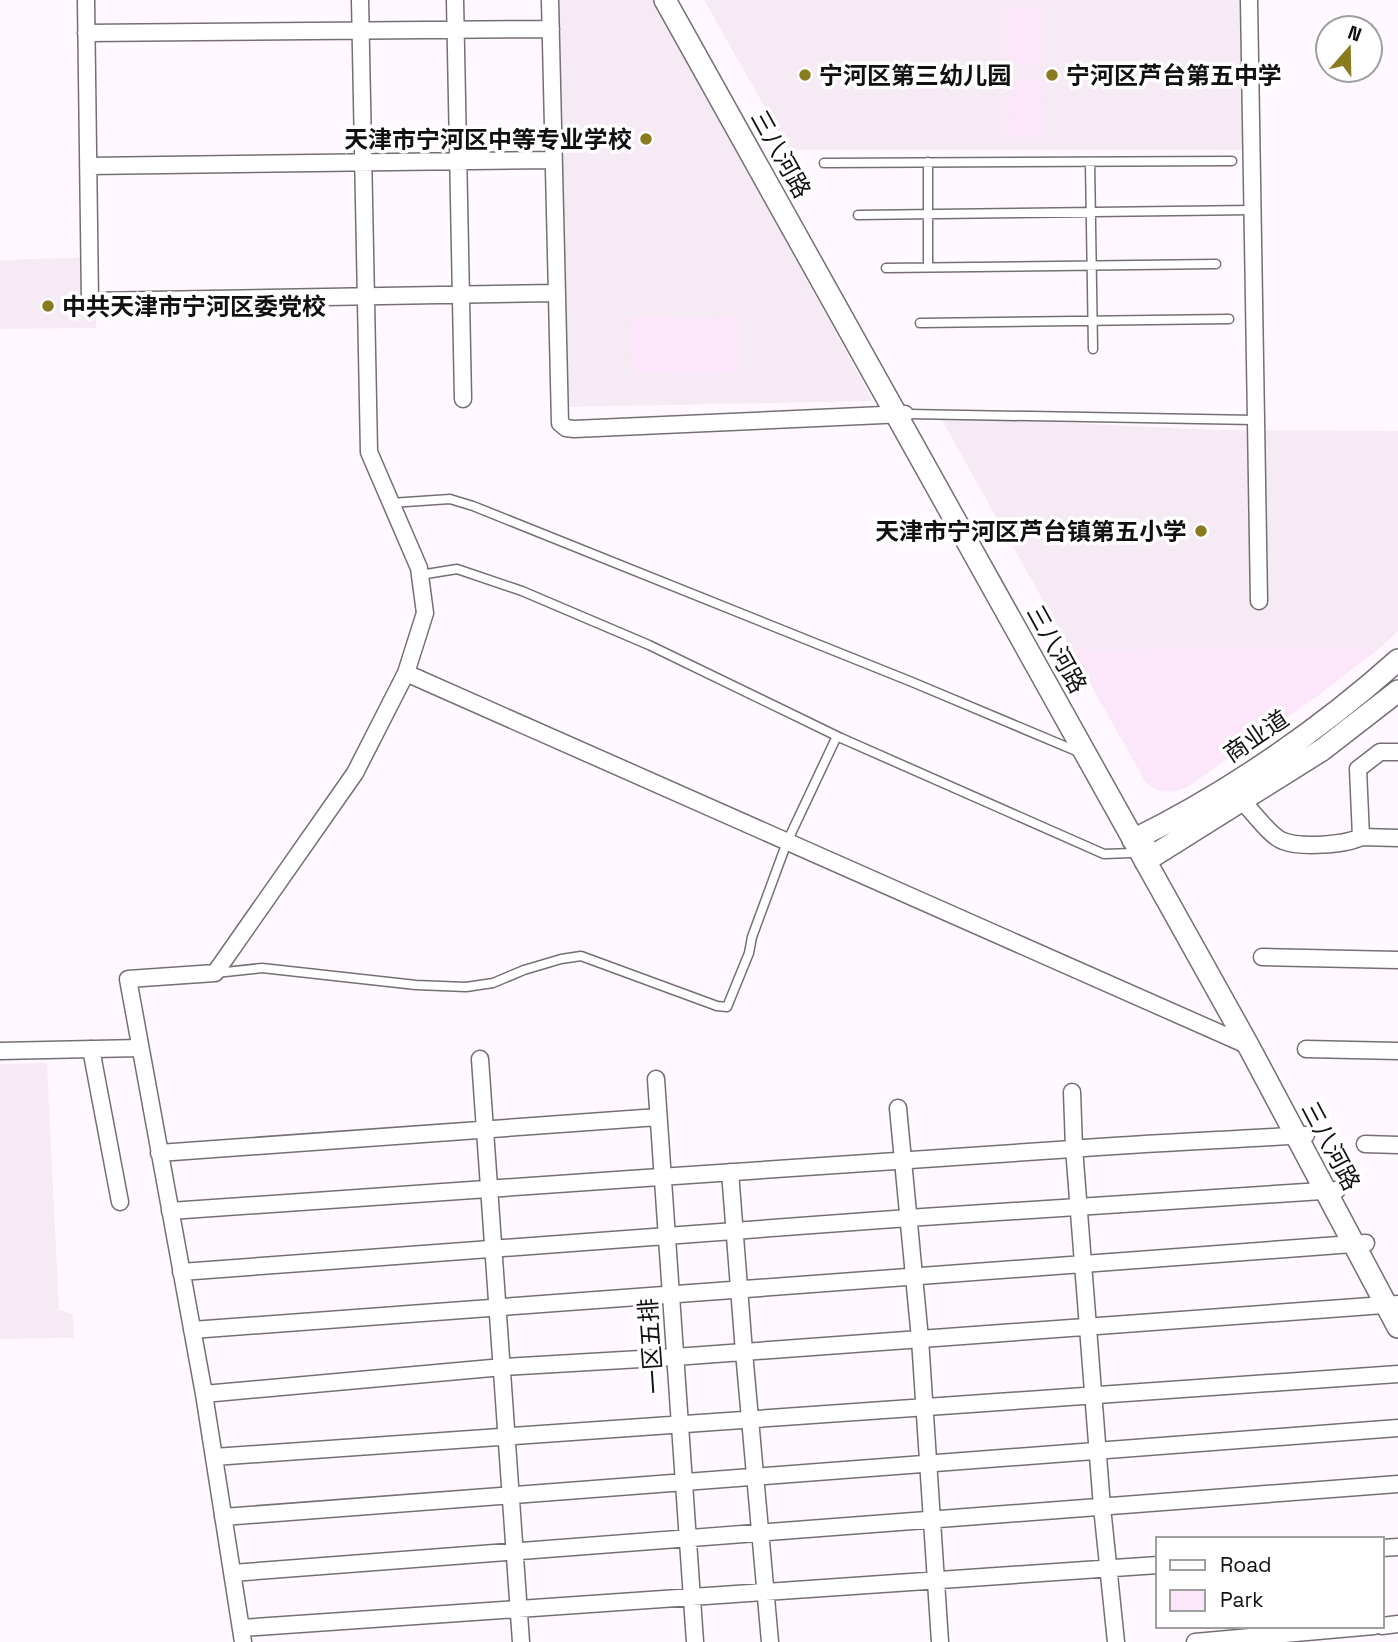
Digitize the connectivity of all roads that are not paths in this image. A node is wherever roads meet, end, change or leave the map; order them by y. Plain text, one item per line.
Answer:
1 (86, 0) edge
2 (360, 0) edge
3 (455, 0) edge
4 (550, 0) edge
5 (665, 0) edge
6 (678, 0) edge
7 (1249, 0) edge
8 (551, 29) junction
9 (456, 30) junction
10 (361, 31) junction
11 (86, 33) junction
12 (553, 160) junction
13 (1232, 161) dead end
14 (460, 162) junction
15 (928, 162) junction
16 (1090, 162) junction
17 (824, 163) dead end
18 (364, 164) junction
19 (88, 166) junction
20 (1252, 210) junction
21 (858, 215) dead end
22 (1216, 264) dead end
23 (928, 267) junction
24 (886, 268) dead end
25 (555, 293) junction
26 (461, 295) junction
27 (367, 297) junction
28 (1229, 319) dead end
29 (1093, 321) junction
30 (920, 323) dead end
31 (1093, 349) dead end
32 (463, 399) dead end
33 (902, 414) junction
34 (1255, 420) junction
35 (391, 503) junction
36 (420, 575) junction
37 (1259, 601) dead end
38 (1398, 660) edge
39 (406, 673) junction
40 (1398, 691) edge
41 (837, 736) junction
42 (1398, 752) edge
43 (1091, 754) junction
44 (1243, 802) junction
45 (1361, 837) junction
46 (1398, 838) edge
47 (787, 842) junction
48 (1145, 847) junction
49 (1262, 957) dead end
50 (1398, 960) edge
51 (215, 973) junction
52 (140, 1048) junction
53 (91, 1049) junction
54 (1256, 1049) junction
55 (1306, 1049) dead end
56 (0, 1051) edge
57 (1398, 1051) edge
58 (480, 1059) dead end
59 (656, 1079) dead end
60 (1072, 1091) dead end
61 (898, 1108) dead end
62 (658, 1117) junction
63 (485, 1130) junction
64 (1301, 1135) junction
65 (1365, 1144) dead end
66 (1398, 1145) edge
67 (1074, 1148) junction
68 (159, 1153) junction
69 (902, 1162) junction
70 (730, 1172) junction
71 (662, 1175) junction
72 (489, 1188) junction
73 (1332, 1191) junction
74 (120, 1202) dead end
75 (1079, 1208) junction
76 (170, 1211) junction
77 (908, 1218) junction
78 (734, 1231) junction
79 (666, 1236) junction
80 (1361, 1244) junction
81 (494, 1248) junction
82 (1083, 1266) junction
83 (181, 1272) junction
84 (914, 1278) junction
85 (739, 1290) junction
86 (670, 1296) junction
87 (1394, 1304) edge
88 (498, 1308) junction
89 (1398, 1326) edge
90 (1088, 1327) junction
91 (192, 1330) junction
92 (920, 1339) junction
93 (744, 1352) junction
94 (675, 1357) junction
95 (503, 1367) junction
96 (1398, 1374) edge
97 (204, 1394) junction
98 (1093, 1395) junction
99 (924, 1407) junction
100 (750, 1419) junction
101 (680, 1424) junction
102 (1398, 1428) edge
103 (508, 1436) junction
104 (1098, 1451) junction
105 (214, 1457) junction
106 (928, 1464) junction
107 (756, 1477) junction
108 (684, 1482) junction
109 (1398, 1484) edge
110 (512, 1495) junction
111 (1102, 1507) junction
112 (223, 1517) junction
113 (932, 1520) junction
114 (761, 1533) junction
115 (688, 1539) junction
116 (515, 1552) junction
117 (1156, 1565) edge
118 (1108, 1569) junction
119 (232, 1573) junction
120 (936, 1581) junction
121 (766, 1592) junction
122 (693, 1603) junction
123 (519, 1609) junction
124 (1352, 1628) edge
125 (242, 1635) edge
126 (521, 1642) edge
127 (695, 1642) edge
128 (770, 1642) edge
129 (940, 1642) edge
130 (1116, 1642) edge
131 (1195, 1642) edge

1 - 11 street
2 - 10 street
3 - 9 street
4 - 8 street
5 - 33 street, 三八河路
6 - 33 street, 三八河路
7 - 20 street
8 - 9 street
8 - 12 street
9 - 10 street
9 - 14 street
10 - 11 street
10 - 18 street
11 - 19 street
12 - 14 street
12 - 25 street
13 - 16 lane
14 - 18 street
14 - 26 street
15 - 16 lane
15 - 17 lane
15 - 23 lane
16 - 29 lane
18 - 19 street
18 - 27 street
19 - 27 street
20 - 21 lane
20 - 34 street
22 - 23 lane
23 - 24 lane
25 - 26 street
25 - 33 street
26 - 27 street
26 - 32 street
27 - 35 street
28 - 29 lane
29 - 30 lane
29 - 31 lane
33 - 34 lane
33 - 43 street, 三八河路
34 - 37 street
35 - 36 street
35 - 43 lane
36 - 39 street
36 - 41 lane
38 - 48 street, 商业道
39 - 47 street
39 - 51 street
40 - 44 street, 商业道
41 - 47 lane
41 - 48 lane
42 - 45 street
43 - 48 street, 三八河路
44 - 45 street
44 - 48 street, 商业道
45 - 46 street
47 - 51 lane
47 - 54 street
48 - 54 street, 三八河路
49 - 50 street
51 - 52 street
52 - 53 street
52 - 68 street
53 - 56 street
53 - 74 street
54 - 64 street, 三八河路
55 - 57 street
58 - 63 street
59 - 62 street, 一区五排
60 - 67 street
61 - 69 street
62 - 63 street
62 - 71 street, 一区五排
63 - 68 street
63 - 72 street
64 - 67 street
64 - 73 street, 三八河路
65 - 66 street
67 - 69 street
67 - 75 street
68 - 76 street
69 - 70 street
69 - 77 street
70 - 71 street
70 - 78 street
71 - 72 street
71 - 79 street, 一区五排
72 - 76 street
72 - 81 street
73 - 75 street
73 - 80 street, 三八河路
75 - 77 street
75 - 82 street
76 - 83 street
77 - 78 street
77 - 84 street
78 - 79 street
78 - 85 street
79 - 81 street
79 - 86 street, 一区五排
80 - 82 street
80 - 87 street, 三八河路
81 - 83 street
81 - 88 street
82 - 84 street
82 - 90 street
83 - 91 street
84 - 85 street
84 - 92 street
85 - 86 street
85 - 93 street
86 - 88 street
86 - 94 street, 一区五排
87 - 89 street, 三八河路
87 - 90 street
88 - 91 street
88 - 95 street
90 - 92 street
90 - 98 street
91 - 97 street
92 - 93 street
92 - 99 street
93 - 94 street
93 - 100 street
94 - 95 street
94 - 101 street, 一区五排
95 - 97 street
95 - 103 street
96 - 98 street
97 - 105 street
98 - 99 street
98 - 104 street
99 - 100 street
99 - 106 street
100 - 101 street
100 - 107 street
101 - 103 street
101 - 108 street, 一区五排
102 - 104 street
103 - 105 street
103 - 110 street
104 - 106 street
104 - 111 street
105 - 112 street
106 - 107 street
106 - 113 street
107 - 108 street
107 - 114 street
108 - 110 street
108 - 115 street, 一区五排
109 - 111 street
110 - 112 street
110 - 116 street
111 - 113 street
111 - 118 street
112 - 119 street
113 - 114 street
113 - 120 street
114 - 115 street
114 - 121 street
115 - 116 street
115 - 122 street, 一区五排
116 - 119 street
116 - 123 street
117 - 118 street
118 - 120 street
118 - 130 street
119 - 125 street
120 - 121 street
120 - 129 street
121 - 122 street
121 - 128 street
122 - 123 street
122 - 127 street, 一区五排
123 - 125 street
123 - 126 street
124 - 131 street

